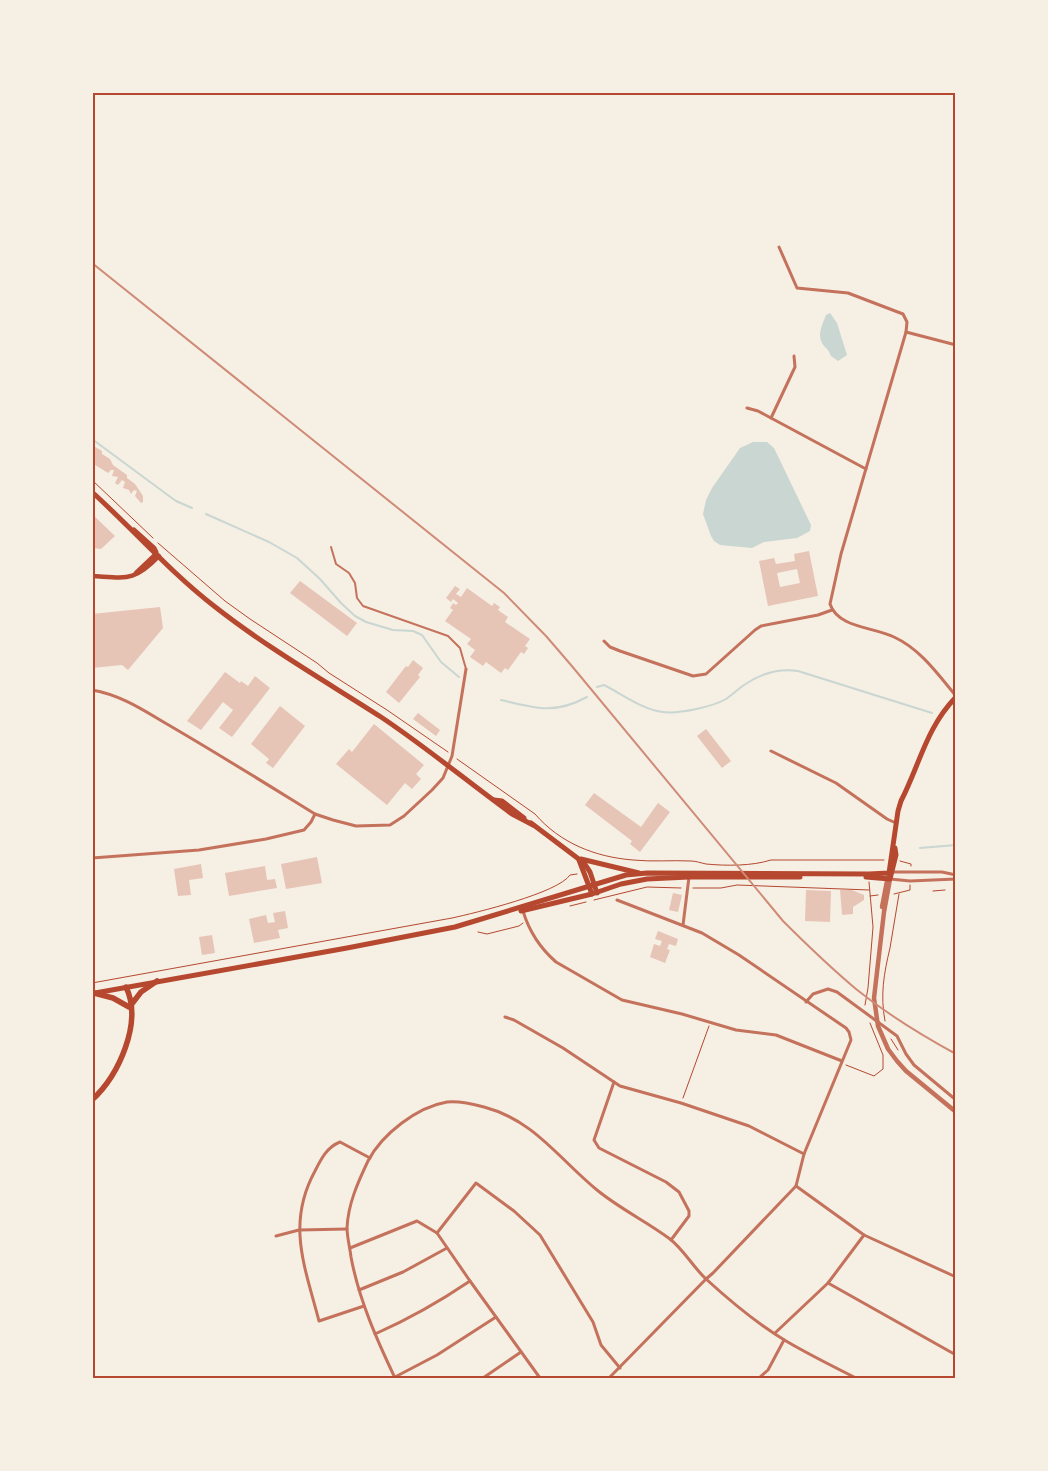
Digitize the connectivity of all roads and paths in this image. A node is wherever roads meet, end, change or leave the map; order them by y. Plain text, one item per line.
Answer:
1 (779, 246) dead end
2 (906, 332) junction
3 (956, 345) edge
4 (794, 356) dead end
5 (747, 408) dead end
6 (771, 418) junction
7 (866, 468) junction
8 (92, 480) edge
9 (92, 492) edge
10 (330, 547) dead end
11 (158, 555) junction
12 (92, 576) edge
13 (832, 610) junction
14 (604, 641) dead end
15 (466, 669) joint
16 (92, 690) edge
17 (956, 696) edge
18 (771, 751) dead end
19 (452, 756) junction
20 (449, 766) junction
21 (315, 814) junction
22 (897, 823) junction
23 (92, 858) edge
24 (577, 858) junction
25 (877, 860) dead end
26 (904, 861) dead end
27 (911, 864) dead end
28 (891, 872) junction
29 (642, 874) junction
30 (570, 875) dead end
31 (956, 875) edge
32 (688, 877) junction
33 (889, 879) junction
34 (956, 880) edge
35 (591, 885) junction
36 (687, 888) junction
37 (869, 890) dead end
38 (910, 890) dead end
39 (944, 890) dead end
40 (933, 891) dead end
41 (594, 894) junction
42 (617, 900) dead end
43 (566, 907) dead end
44 (523, 911) junction
45 (526, 921) junction
46 (683, 925) junction
47 (478, 932) dead end
48 (347, 948) junction
49 (158, 981) junction
50 (92, 983) edge
51 (126, 987) junction
52 (93, 993) edge
53 (806, 1002) junction
54 (130, 1006) junction
55 (505, 1017) dead end
56 (711, 1021) junction
57 (885, 1022) dead end
58 (890, 1037) dead end
59 (898, 1051) dead end
60 (842, 1061) junction
61 (874, 1076) dead end
62 (614, 1082) junction
63 (92, 1100) edge
64 (956, 1100) edge
65 (681, 1103) junction
66 (956, 1112) edge
67 (804, 1154) junction
68 (370, 1158) junction
69 (796, 1186) junction
70 (347, 1229) junction
71 (299, 1230) junction
72 (437, 1233) junction
73 (864, 1234) junction
74 (276, 1236) dead end
75 (671, 1240) junction
76 (350, 1248) junction
77 (447, 1248) junction
78 (956, 1277) edge
79 (706, 1279) junction
80 (470, 1281) junction
81 (828, 1283) junction
82 (359, 1290) junction
83 (364, 1306) junction
84 (496, 1317) junction
85 (775, 1333) junction
86 (375, 1334) junction
87 (784, 1340) junction
88 (521, 1352) junction
89 (956, 1355) edge
90 (620, 1368) junction
91 (395, 1378) edge
92 (483, 1378) edge
93 (540, 1378) edge
94 (609, 1378) edge
95 (759, 1378) edge
96 (856, 1378) edge

1 - 2 street
2 - 3 street
2 - 7 street
4 - 6 street
5 - 6 street
6 - 7 street
7 - 13 street
8 - 19 path
9 - 11 main road
10 - 15 lane
11 - 12 main road
11 - 20 main road
13 - 14 street
13 - 17 street
15 - 19 street
16 - 21 street
17 - 22 main road
18 - 22 street
19 - 20 street
19 - 25 path
20 - 21 street
20 - 24 main road
21 - 23 street
22 - 28 main road
24 - 29 main road
24 - 35 main road
26 - 27 path
28 - 29 main road
28 - 31 street
28 - 33 main road
29 - 35 main road
30 - 50 path
32 - 33 main road
32 - 36 street
32 - 41 main road
33 - 34 street
33 - 66 street
35 - 41 main road
35 - 48 main road
36 - 37 path
36 - 43 path
36 - 46 street
38 - 57 path
39 - 40 path
41 - 44 main road
42 - 46 street
44 - 45 street
44 - 48 main road
45 - 47 path
45 - 56 street
46 - 53 street
48 - 49 main road
49 - 51 main road
49 - 54 highway
51 - 52 main road
51 - 54 highway
52 - 54 highway
53 - 60 street
53 - 64 street
54 - 63 highway
55 - 62 street
56 - 60 street
56 - 65 path
58 - 59 path
60 - 61 path
60 - 67 street
62 - 65 street
62 - 75 street
65 - 67 street
67 - 69 street
68 - 70 street
68 - 71 street
68 - 75 street
69 - 73 street
69 - 79 street
70 - 71 street
70 - 76 street
71 - 74 street
71 - 83 street
72 - 76 street
72 - 77 street
72 - 90 street
73 - 78 street
73 - 81 street
75 - 79 street
76 - 82 street
77 - 80 street
77 - 82 street
79 - 85 street
79 - 90 street
80 - 84 street
80 - 86 street
81 - 85 street
81 - 89 street
82 - 83 street
83 - 86 street
84 - 88 street
84 - 91 street
85 - 87 street
86 - 91 street
87 - 95 street
87 - 96 street
88 - 92 street
88 - 93 street
90 - 94 street

